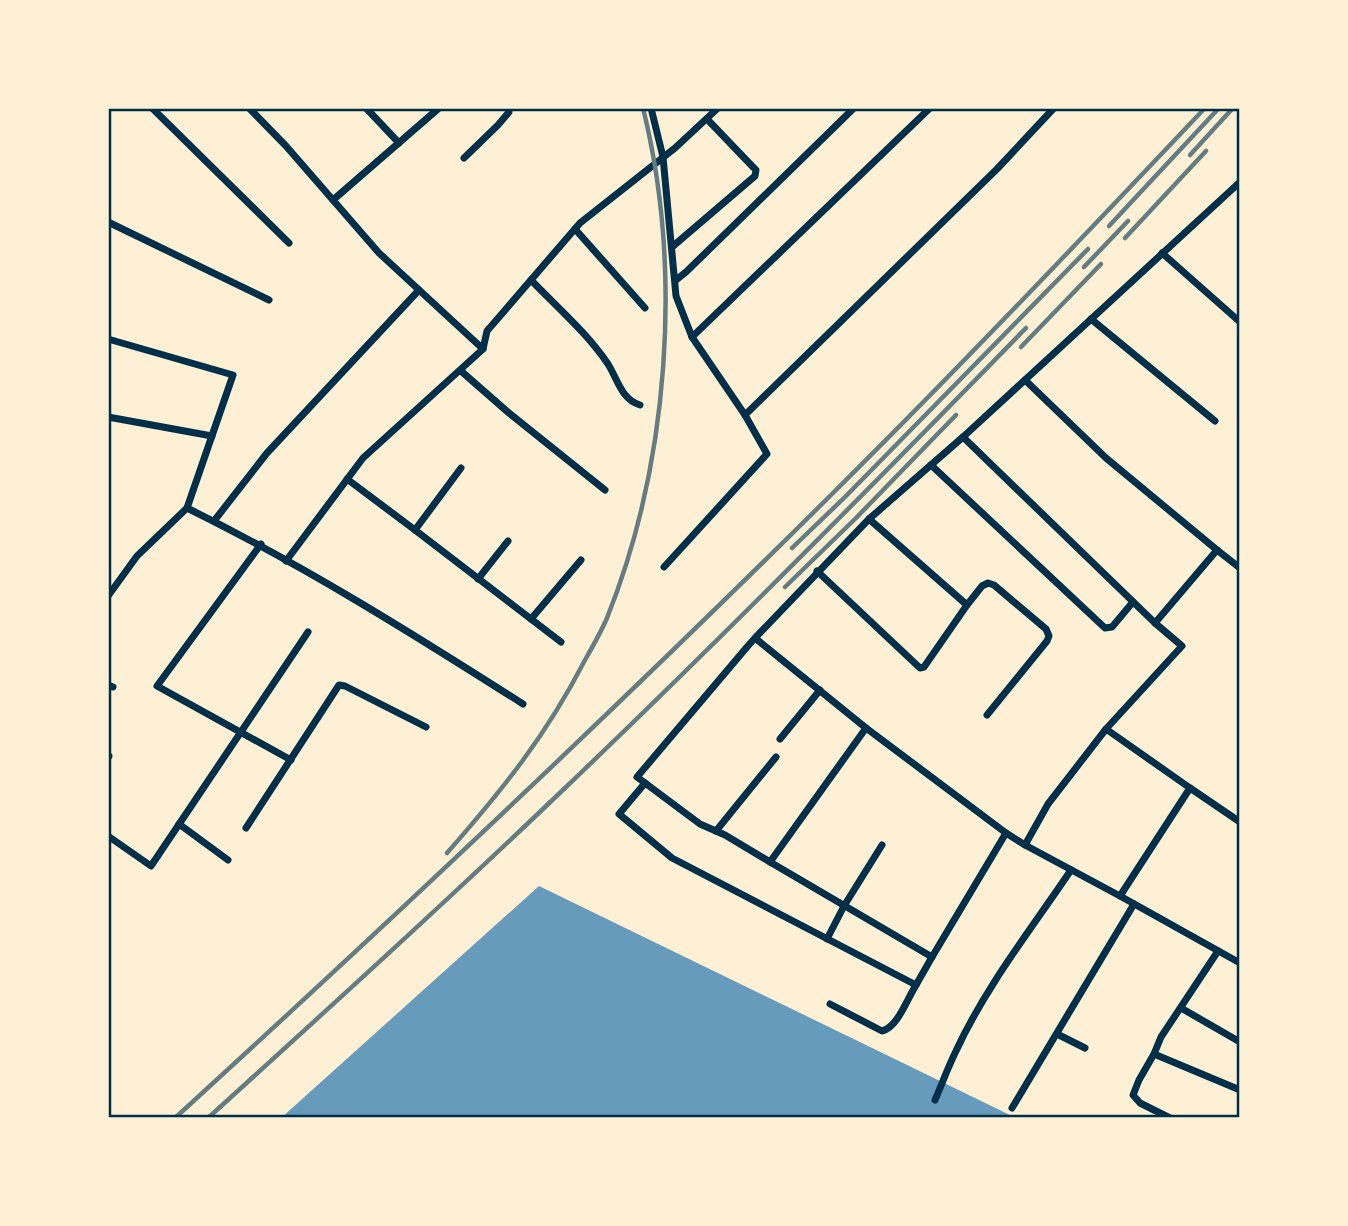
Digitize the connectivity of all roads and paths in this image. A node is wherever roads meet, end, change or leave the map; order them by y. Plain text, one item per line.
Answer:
1 (152, 108) edge
2 (249, 108) edge
3 (366, 108) edge
4 (439, 108) edge
5 (508, 108) edge
6 (651, 108) edge
7 (718, 108) edge
8 (854, 108) edge
9 (930, 108) edge
10 (1054, 108) edge
11 (707, 119) junction
12 (399, 143) junction
13 (663, 157) junction
14 (464, 158) dead end
15 (1240, 182) edge
16 (333, 200) junction
17 (108, 222) edge
18 (575, 229) junction
19 (289, 243) dead end
20 (672, 247) junction
21 (1162, 253) junction
22 (531, 280) junction
23 (676, 280) junction
24 (419, 290) junction
25 (270, 300) dead end
26 (645, 308) dead end
27 (1091, 319) junction
28 (1240, 322) edge
29 (692, 337) junction
30 (108, 340) edge
31 (484, 349) junction
32 (461, 371) junction
33 (1025, 380) junction
34 (640, 405) dead end
35 (745, 415) junction
36 (108, 416) edge
37 (1216, 421) dead end
38 (212, 436) junction
39 (963, 437) junction
40 (930, 465) junction
41 (461, 468) dead end
42 (347, 479) junction
43 (605, 490) dead end
44 (187, 508) junction
45 (869, 519) junction
46 (214, 521) junction
47 (415, 530) junction
48 (509, 541) dead end
49 (261, 544) junction
50 (1217, 550) junction
51 (581, 560) dead end
52 (286, 561) junction
53 (664, 567) dead end
54 (1240, 568) edge
55 (817, 571) junction
56 (478, 579) junction
57 (108, 596) edge
58 (1133, 602) junction
59 (967, 605) junction
60 (531, 619) junction
61 (1155, 623) junction
62 (308, 632) dead end
63 (755, 638) junction
64 (561, 642) dead end
65 (820, 690) junction
66 (523, 704) dead end
67 (987, 715) dead end
68 (426, 727) dead end
69 (866, 728) junction
70 (1106, 729) junction
71 (240, 733) junction
72 (780, 739) dead end
73 (776, 757) dead end
74 (291, 761) junction
75 (645, 783) junction
76 (1190, 788) junction
77 (1240, 822) edge
78 (178, 824) junction
79 (246, 828) dead end
80 (716, 831) junction
81 (1006, 833) junction
82 (108, 836) edge
83 (882, 845) dead end
84 (1025, 845) junction
85 (229, 860) dead end
86 (769, 862) junction
87 (1072, 870) junction
88 (1120, 896) junction
89 (1134, 904) junction
90 (844, 906) junction
91 (827, 939) junction
92 (1218, 951) junction
93 (932, 957) junction
94 (1240, 963) edge
95 (915, 985) junction
96 (830, 1004) dead end
97 (1181, 1008) junction
98 (1057, 1034) junction
99 (1240, 1042) edge
100 (1085, 1048) dead end
101 (1154, 1054) junction
102 (1240, 1090) edge
103 (935, 1100) dead end
104 (1013, 1108) dead end
105 (1170, 1118) edge

1 - 19 street
2 - 16 street
3 - 12 street
4 - 12 street
5 - 14 street
6 - 13 street
7 - 11 street
8 - 23 street
9 - 29 street
10 - 35 street
11 - 13 street
11 - 20 street
12 - 16 street
13 - 18 street
13 - 20 street
15 - 21 street
16 - 24 street
17 - 25 street
18 - 22 street
18 - 26 street
20 - 23 street
21 - 27 street
21 - 28 street
22 - 31 street
22 - 34 street
23 - 29 street
24 - 31 street
24 - 46 street
27 - 33 street
27 - 37 street
29 - 35 street
30 - 38 street
31 - 32 street
32 - 42 street
32 - 43 street
33 - 39 street
33 - 50 street
35 - 53 street
36 - 38 street
38 - 44 street
39 - 40 street
39 - 58 street
40 - 45 street
40 - 58 street
41 - 47 street
42 - 47 street
42 - 52 street
44 - 46 street
44 - 57 street
45 - 55 street
45 - 59 street
46 - 49 street
47 - 56 street
48 - 56 street
49 - 52 street
49 - 71 street
50 - 54 street
50 - 61 street
51 - 60 street
52 - 66 street
55 - 59 street
55 - 63 street
56 - 60 street
58 - 61 street
59 - 67 street
60 - 64 street
61 - 70 street
62 - 71 street
63 - 65 street
63 - 75 street
65 - 69 street
65 - 72 street
68 - 74 street
69 - 81 street
69 - 86 street
70 - 76 street
70 - 84 street
71 - 74 street
71 - 78 street
73 - 80 street
74 - 79 street
75 - 80 street
75 - 91 street
76 - 77 street
76 - 88 street
78 - 82 street
78 - 85 street
80 - 86 street
81 - 84 street
81 - 93 street
83 - 90 street
84 - 87 street
86 - 90 street
87 - 88 street
87 - 103 street
88 - 89 street
89 - 92 street
89 - 98 street
90 - 91 street
90 - 93 street
91 - 95 street
92 - 94 street
92 - 97 street
93 - 95 street
95 - 96 street
97 - 99 street
97 - 101 street
98 - 100 street
98 - 104 street
101 - 102 street
101 - 105 street

